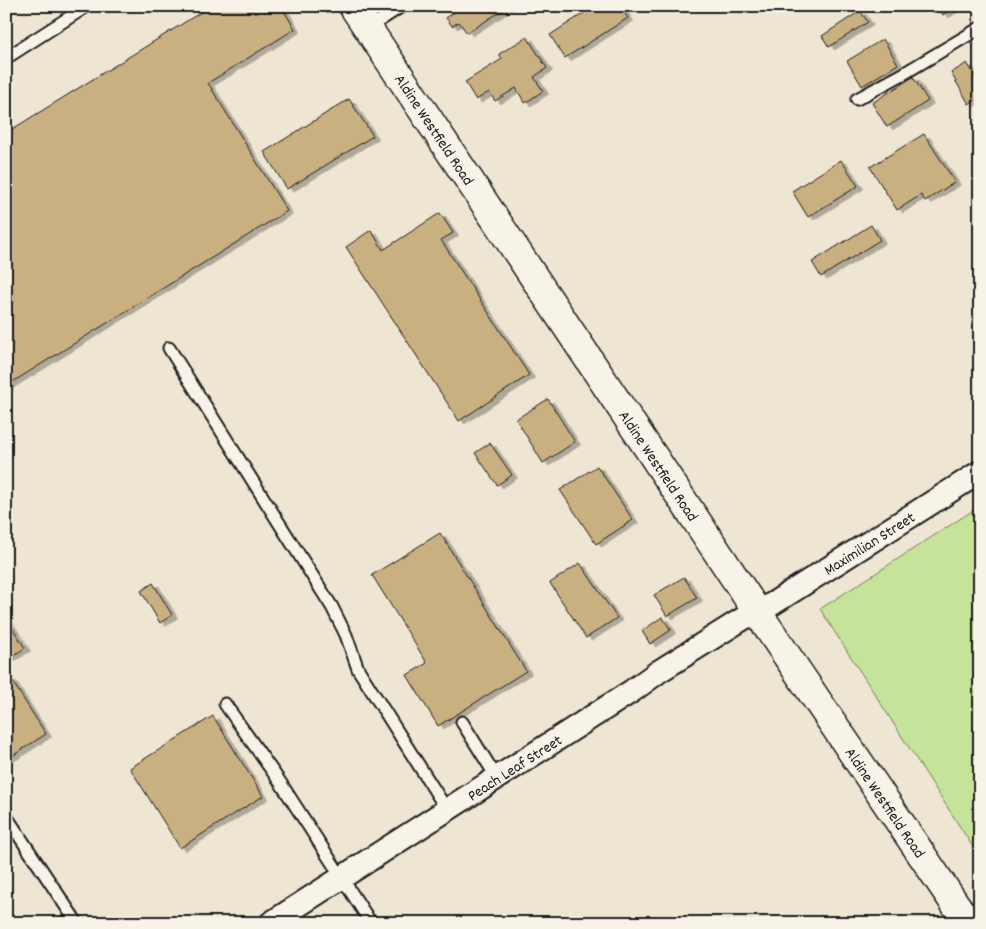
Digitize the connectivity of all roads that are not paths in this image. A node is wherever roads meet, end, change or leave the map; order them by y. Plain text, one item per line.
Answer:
1 (87, 6) edge
2 (402, 6) edge
3 (361, 17) edge
4 (980, 28) edge
5 (6, 58) edge
6 (858, 99) dead end
7 (169, 348) dead end
8 (980, 472) edge
9 (758, 613) junction
10 (225, 704) dead end
11 (462, 722) dead end
12 (497, 778) junction
13 (448, 810) junction
14 (6, 816) edge
15 (342, 878) junction
16 (77, 923) edge
17 (271, 923) edge
18 (371, 923) edge
19 (968, 923) edge

1 - 5 lane
2 - 3 lane
3 - 9 main road, Aldine Westfield Road
4 - 6 lane
7 - 13 lane
8 - 9 street, Maximilian Street
9 - 12 street, Peach Leaf Street
9 - 19 main road, Aldine Westfield Road
10 - 15 lane
11 - 12 lane
12 - 13 street, Peach Leaf Street
13 - 15 street, Peach Leaf Street
14 - 16 lane
15 - 17 street, Peach Leaf Street
15 - 18 lane

